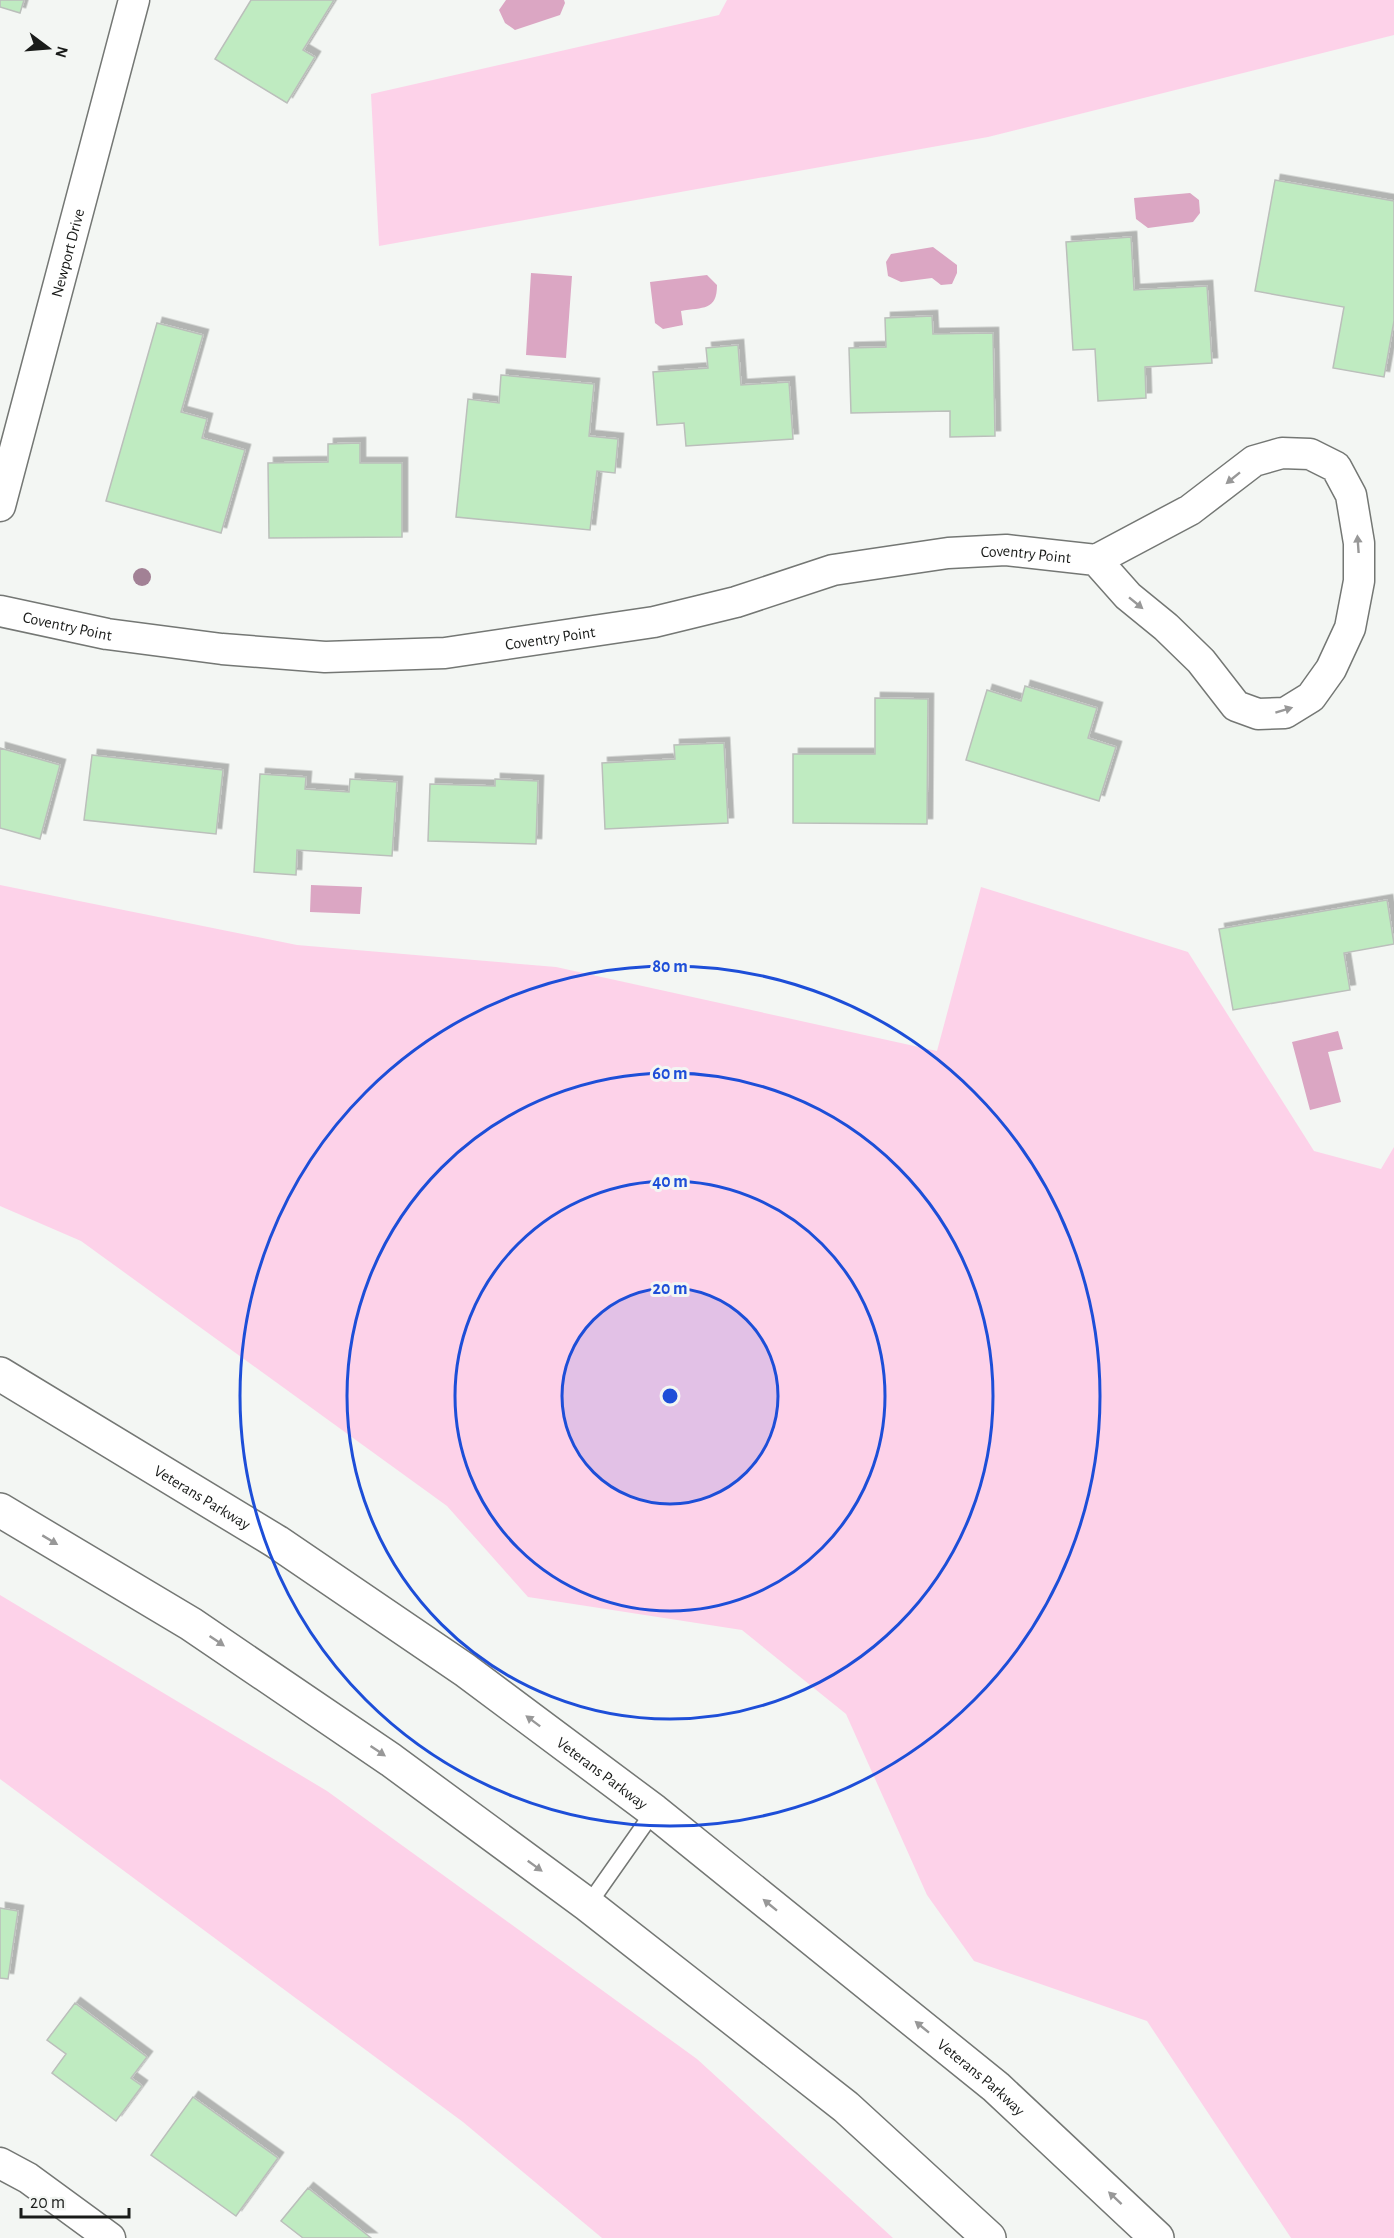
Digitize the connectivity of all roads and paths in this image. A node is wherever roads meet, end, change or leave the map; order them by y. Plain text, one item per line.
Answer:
1 (134, 0) edge
2 (0, 506) edge
3 (1096, 560) junction
4 (0, 611) edge
5 (0, 1374) edge
6 (0, 1392) edge
7 (92, 1427) junction
8 (0, 1510) edge
9 (654, 1811) junction
10 (588, 1905) junction
11 (0, 2163) edge
12 (110, 2238) edge
13 (988, 2238) edge
14 (1157, 2238) edge

1 - 2 street, Newport Drive
3 -> 3 street, Coventry Point
3 - 4 street, Coventry Point
5 - 7 highway, Veterans Parkway
6 - 7 highway
9 -> 7 highway, Veterans Parkway
8 -> 10 highway
9 - 10 lane
14 -> 9 highway, Veterans Parkway
10 - 13 highway
11 - 12 street

